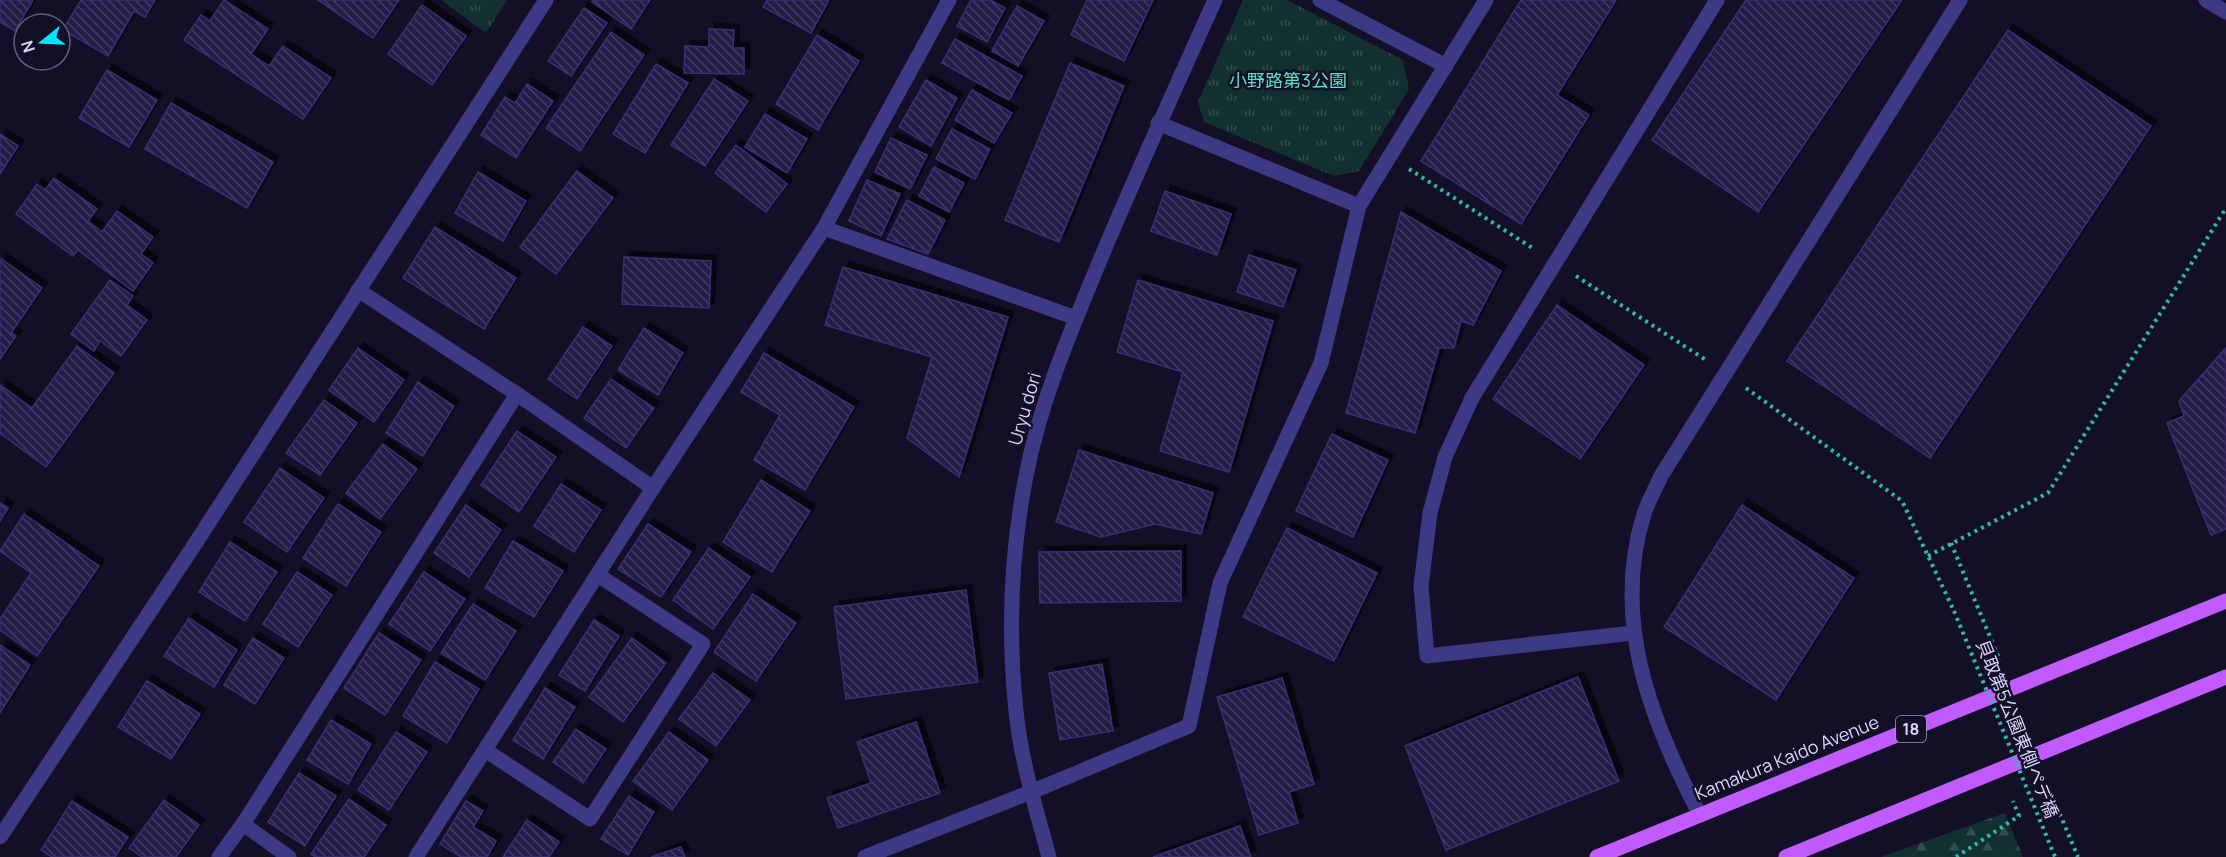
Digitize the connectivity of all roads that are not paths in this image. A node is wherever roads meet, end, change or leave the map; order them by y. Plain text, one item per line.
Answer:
1 (546, 0) edge
2 (949, 0) edge
3 (1215, 0) edge
4 (1320, 0) edge
5 (1486, 0) edge
6 (1717, 0) edge
7 (1960, 0) edge
8 (2206, 0) edge
9 (2226, 12) edge
10 (1446, 66) junction
11 (1158, 123) junction
12 (1359, 206) junction
13 (824, 228) junction
14 (358, 290) junction
15 (1076, 318) junction
16 (517, 394) junction
17 (653, 488) junction
18 (598, 575) junction
19 (2226, 601) edge
20 (1633, 633) junction
21 (2226, 677) edge
22 (485, 750) junction
23 (1031, 792) junction
24 (1700, 814) junction
25 (243, 824) junction
26 (0, 837) edge
27 (219, 857) edge
28 (289, 857) edge
29 (416, 857) edge
30 (865, 857) edge
31 (1049, 857) edge
32 (1597, 857) edge
33 (1786, 857) edge

1 - 14 street
2 - 13 street
3 - 11 street, Uryu dori
4 - 10 street
5 - 10 street
6 - 20 street
7 - 20 street
8 - 9 street
10 - 12 street
11 - 12 street
11 - 15 street, Uryu dori
12 - 23 street
13 - 15 street
13 - 17 street
14 - 16 street
14 - 26 street
15 - 23 street, Uryu dori
16 - 17 street
16 - 25 street
17 - 18 street
18 - 22 street
18 - 22 street
19 - 24 main road, Kamakura Kaido Avenue / 18
20 - 24 street
21 - 33 main road
22 - 29 street
23 - 30 street
23 - 31 street, Uryu dori
24 - 32 main road, Kamakura Kaido Avenue / 18
25 - 27 street
25 - 28 street

